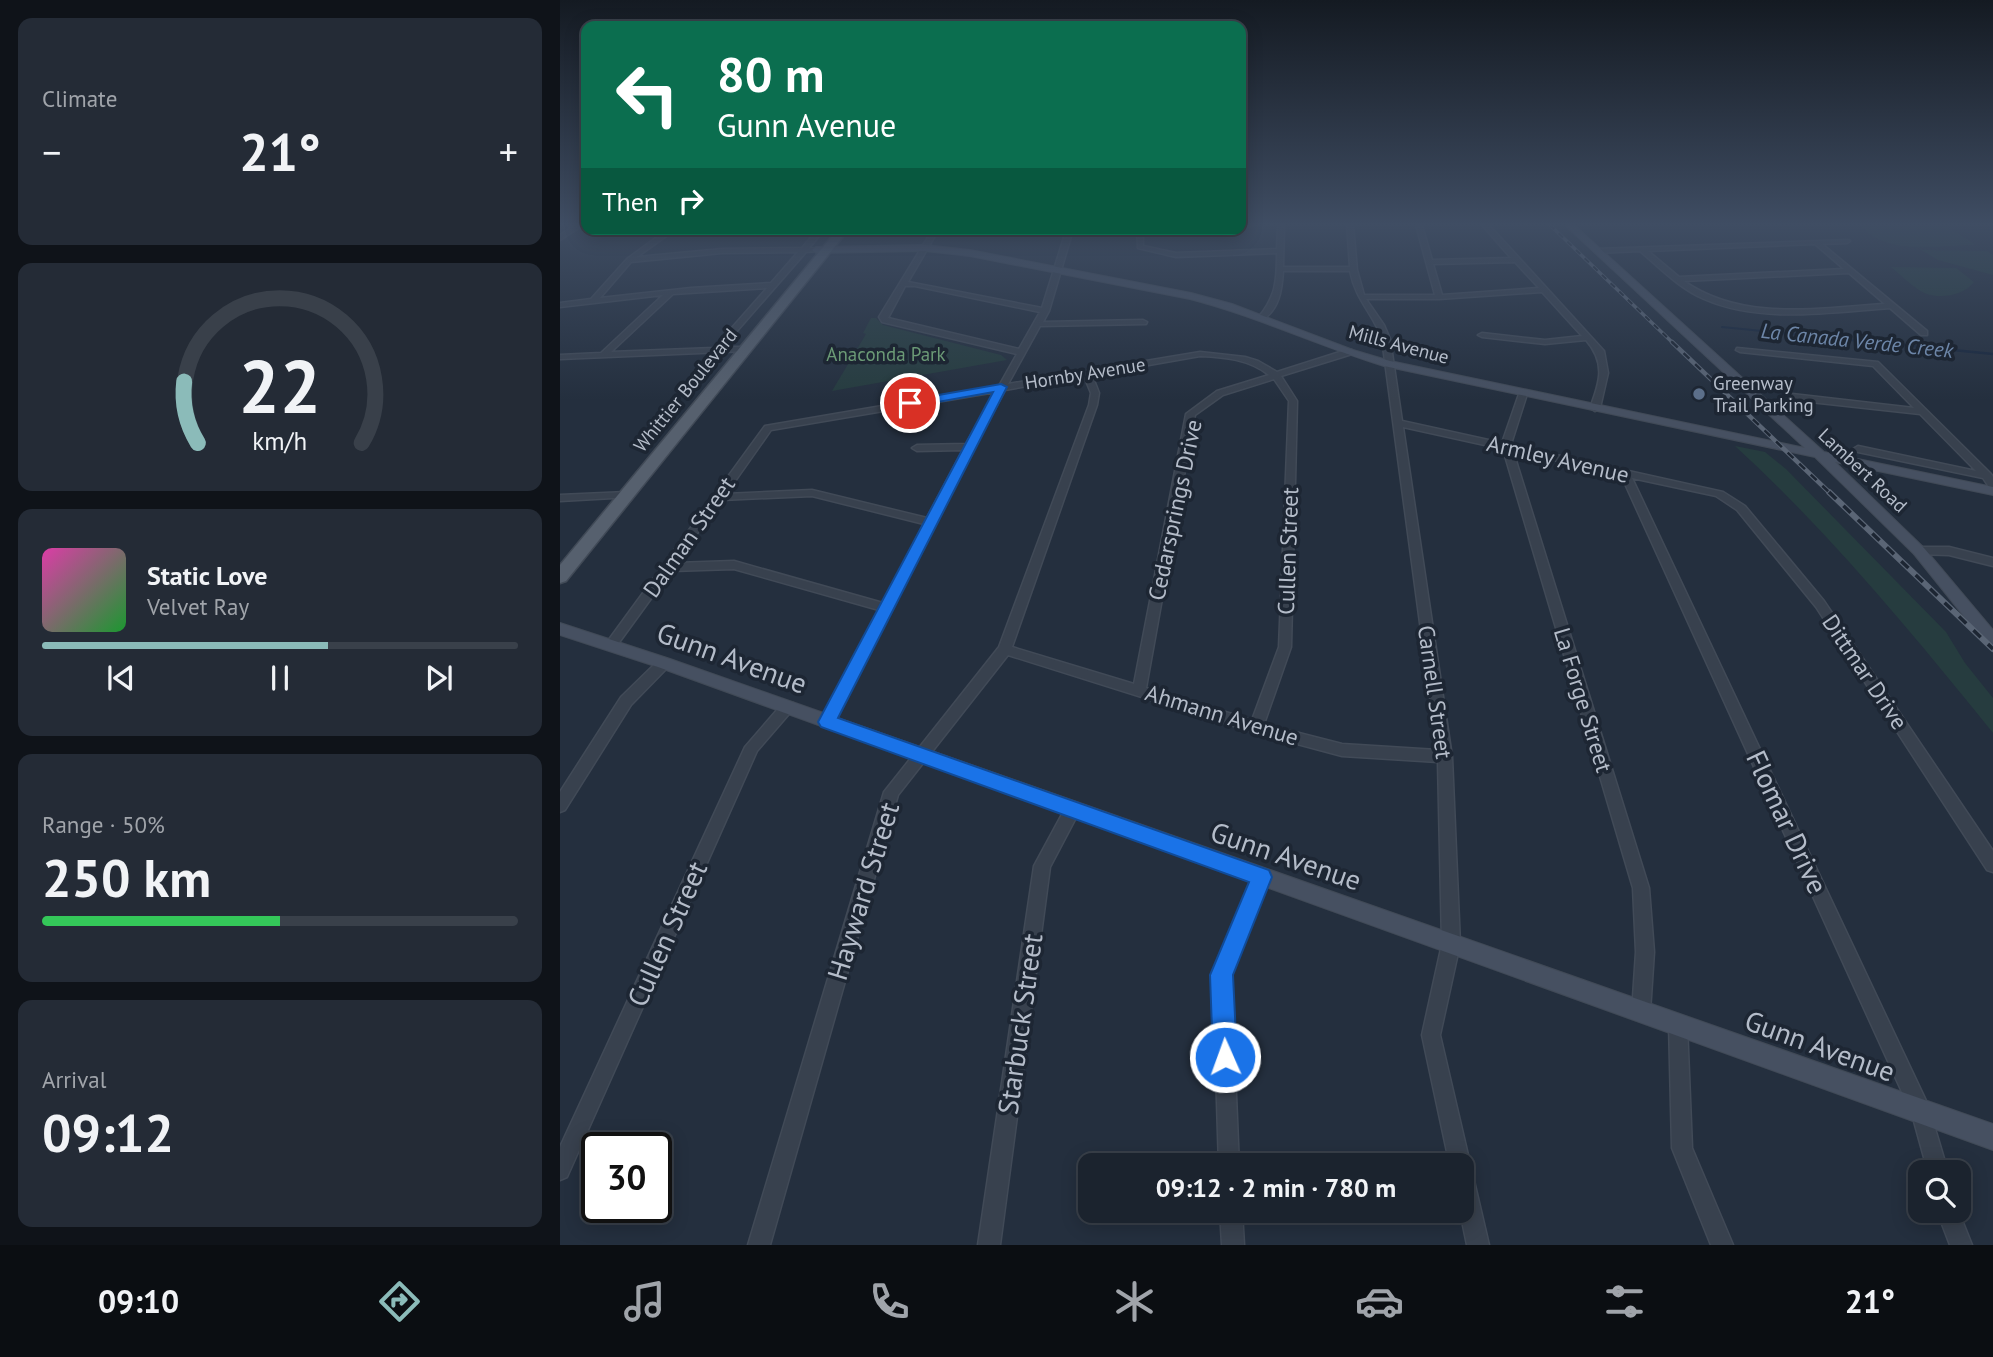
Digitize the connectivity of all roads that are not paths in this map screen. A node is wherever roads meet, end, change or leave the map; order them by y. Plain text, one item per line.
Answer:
1 (609, 283) edge
2 (787, 283) edge
3 (1053, 283) edge
4 (1125, 283) edge
5 (1278, 283) edge
6 (1357, 283) edge
7 (1435, 283) edge
8 (1538, 283) edge
9 (1632, 283) edge
10 (1685, 283) edge
11 (1863, 283) edge
12 (903, 284) joint
13 (775, 285) joint
14 (1544, 290) junction
15 (671, 292) junction
16 (1438, 296) junction
17 (1361, 297) junction
18 (593, 302) junction
19 (560, 305) edge
20 (1890, 306) junction
21 (1045, 312) junction
22 (1262, 318) junction
23 (1143, 321) dead end
24 (1037, 324) junction
25 (1924, 333) dead end
26 (1482, 335) dead end
27 (1587, 338) junction
28 (731, 350) junction
29 (1740, 350) dead end
30 (1020, 352) junction
31 (1349, 352) junction
32 (603, 355) junction
33 (560, 357) edge
34 (1388, 364) junction
35 (1087, 373) junction
36 (1275, 375) junction
37 (1001, 387) junction
38 (1523, 394) junction
39 (1792, 397) dead end
40 (1595, 408) junction
41 (1923, 412) junction
42 (1397, 424) junction
43 (768, 428) joint
44 (969, 447) junction
45 (1508, 447) junction
46 (917, 448) dead end
47 (1858, 449) dead end
48 (1820, 455) junction
49 (1626, 475) junction
50 (1991, 484) edge
51 (1719, 494) joint
52 (619, 495) junction
53 (560, 498) edge
54 (718, 498) junction
55 (930, 522) junction
56 (1919, 551) junction
57 (560, 557) edge
58 (1993, 562) edge
59 (670, 567) junction
60 (560, 577) edge
61 (887, 608) junction
62 (560, 629) edge
63 (1993, 641) edge
64 (611, 645) junction
65 (1004, 649) junction
66 (664, 663) junction
67 (1139, 690) junction
68 (788, 707) junction
69 (827, 722) junction
70 (1256, 727) junction
71 (922, 755) junction
72 (1445, 757) junction
73 (560, 805) edge
74 (1072, 810) junction
75 (1993, 865) edge
76 (1262, 877) junction
77 (1451, 944) junction
78 (1641, 1012) junction
79 (1678, 1024) junction
80 (1921, 1112) junction
81 (1993, 1137) edge
82 (1229, 1153) edge
83 (1458, 1153) edge
84 (1935, 1160) edge
85 (560, 1170) edge
86 (1232, 1223) edge
87 (1473, 1223) edge
88 (1953, 1223) edge
89 (758, 1245) edge
90 (989, 1245) edge
91 (1233, 1245) edge
92 (1478, 1245) edge
93 (1722, 1245) edge
94 (1961, 1245) edge

1 - 18 street
2 - 28 main road, Whittier Boulevard
3 - 21 street
4 - 22 street, Mills Avenue
5 - 22 street
6 - 17 street, Carnell Street
7 - 16 street
8 - 14 street
9 - 48 street, Lambert Road
10 - 20 street
11 - 20 street
12 - 21 street
12 - 30 street
13 - 15 street
13 - 28 street, Whittier Boulevard
14 - 16 street
14 - 27 street
15 - 18 street
15 - 32 street
16 - 17 street
17 - 34 street, Carnell Street
18 - 19 street
20 - 25 street
21 - 24 street
22 - 31 street, Mills Avenue
23 - 24 street
24 - 30 street
26 - 27 street
27 - 40 street
28 - 32 street
28 - 52 main road, Whittier Boulevard
29 - 41 street
30 - 37 street
31 - 34 street, Mills Avenue
31 - 36 street, Cedarsprings Drive
32 - 33 street
34 - 38 street, Mills Avenue
34 - 42 street, Carnell Street
35 - 36 street, Hornby Avenue
35 - 37 street, Hornby Avenue
35 - 65 street, Hayward Street
36 - 67 street, Cedarsprings Drive
36 - 70 street, Cullen Street
37 - 43 street, Hornby Avenue
37 - 44 street
38 - 40 street, Mills Avenue
38 - 45 street, La Forge Street
39 - 41 street
40 - 48 street, Mills Avenue
41 - 50 street
42 - 45 street, Armley Avenue
42 - 72 street, Carnell Street
43 - 54 street, Dalman Street
44 - 46 street
44 - 55 street
45 - 49 street, Armley Avenue
45 - 78 street, La Forge Street
47 - 50 street
48 - 50 street, Mills Avenue
48 - 56 street, Lambert Road
49 - 51 street, Armley Avenue
49 - 80 street, Flomar Drive
51 - 75 street, Dittmar Drive
52 - 53 street
52 - 57 main road, Whittier Boulevard
52 - 60 main road, Whittier Boulevard
54 - 55 street
54 - 59 street, Dalman Street
55 - 61 street
56 - 58 street
56 - 63 street, Lambert Road
59 - 61 street
59 - 64 street, Dalman Street
61 - 69 street
62 - 64 street, Gunn Avenue
64 - 66 street, Gunn Avenue
65 - 67 street, Ahmann Avenue
65 - 71 street, Hayward Street
66 - 68 street, Gunn Avenue
66 - 73 street
67 - 70 street, Ahmann Avenue
68 - 69 street, Gunn Avenue
68 - 85 street, Cullen Street
69 - 71 street, Gunn Avenue
70 - 72 street, Ahmann Avenue
71 - 74 street, Gunn Avenue
71 - 89 street, Hayward Street
72 - 77 street, Carnell Street
74 - 76 street, Gunn Avenue
74 - 90 street, Starbuck Street
76 - 77 street, Gunn Avenue
76 - 82 street
77 - 78 street, Gunn Avenue
77 - 83 street, Carnell Street
78 - 79 street, Gunn Avenue
79 - 80 street, Gunn Avenue
79 - 93 street
80 - 81 street, Gunn Avenue
80 - 84 street, Flomar Drive
86 - 91 street
87 - 92 street, Carnell Street
88 - 94 street

